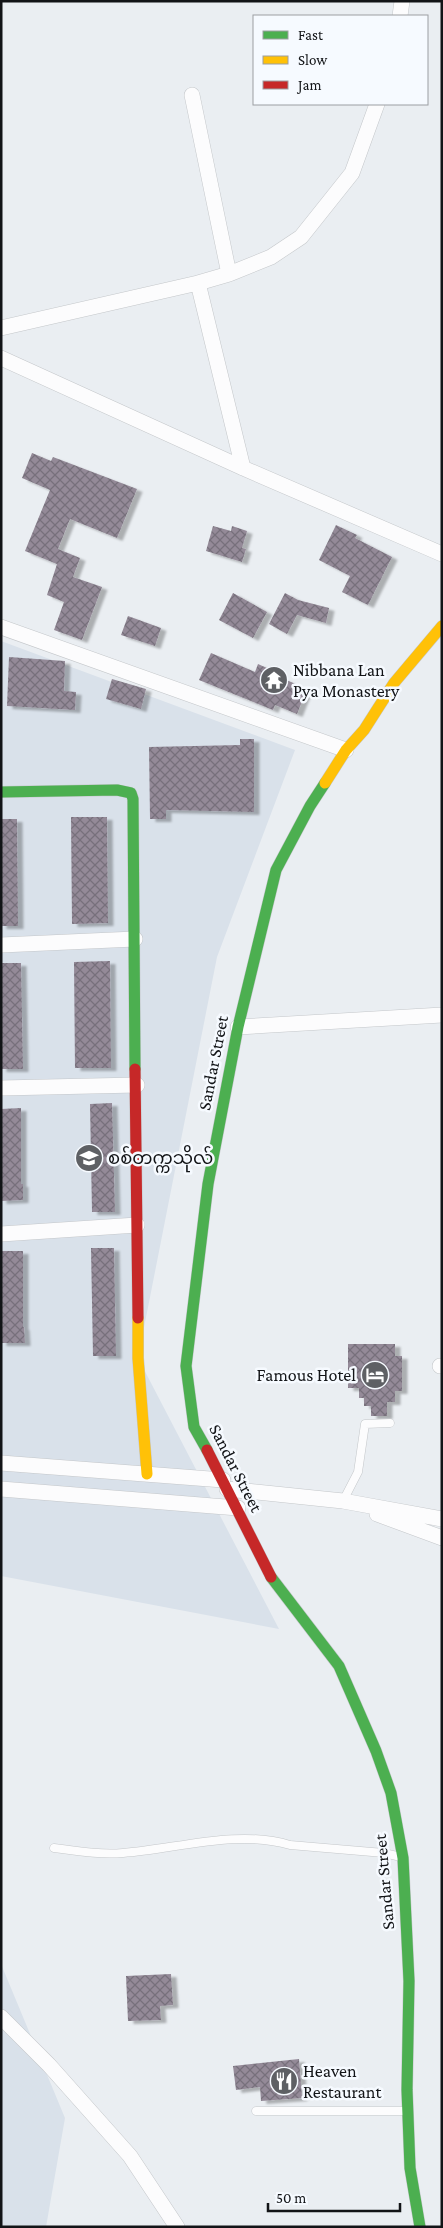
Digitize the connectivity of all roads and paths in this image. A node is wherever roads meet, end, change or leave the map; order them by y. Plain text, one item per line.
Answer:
1 (402, 1) edge
2 (400, 15) edge
3 (192, 95) dead end
4 (377, 105) edge
5 (229, 274) junction
6 (198, 283) junction
7 (1, 328) edge
8 (1, 358) edge
9 (244, 468) junction
10 (442, 554) edge
11 (442, 626) edge
12 (1, 627) edge
13 (346, 750) junction
14 (1, 792) edge
15 (135, 939) junction
16 (1, 945) edge
17 (442, 1014) edge
18 (238, 1027) junction
19 (137, 1085) junction
20 (1, 1088) edge
21 (138, 1225) junction
22 (1, 1234) edge
23 (390, 1423) dead end
24 (1, 1463) edge
25 (147, 1474) junction
26 (225, 1484) junction
27 (1, 1489) edge
28 (343, 1501) junction
29 (238, 1508) junction
30 (442, 1519) edge
31 (442, 1538) edge
32 (54, 1848) dead end
33 (403, 1858) junction
34 (1, 2017) edge
35 (256, 2111) dead end
36 (408, 2112) junction
37 (177, 2227) edge
38 (420, 2227) edge

1 - 2 street
3 - 5 street
4 - 5 street
5 - 6 street
6 - 7 street
6 - 9 street
8 - 9 street
9 - 10 street
11 - 13 street, Sandar Street
12 - 13 street
13 - 18 street, Sandar Street
14 - 15 street
15 - 16 street
15 - 19 street
17 - 18 street
18 - 26 street, Sandar Street
19 - 20 street
19 - 21 street
21 - 22 street
21 - 25 street
23 - 28 lane
24 - 25 street
25 - 26 street
26 - 28 street
26 - 29 street, Sandar Street
27 - 29 street
28 - 30 street
28 - 31 street
29 - 33 street, Sandar Street
32 - 33 lane
33 - 36 street, Sandar Street
34 - 37 street
35 - 36 lane
36 - 38 street, Sandar Street

